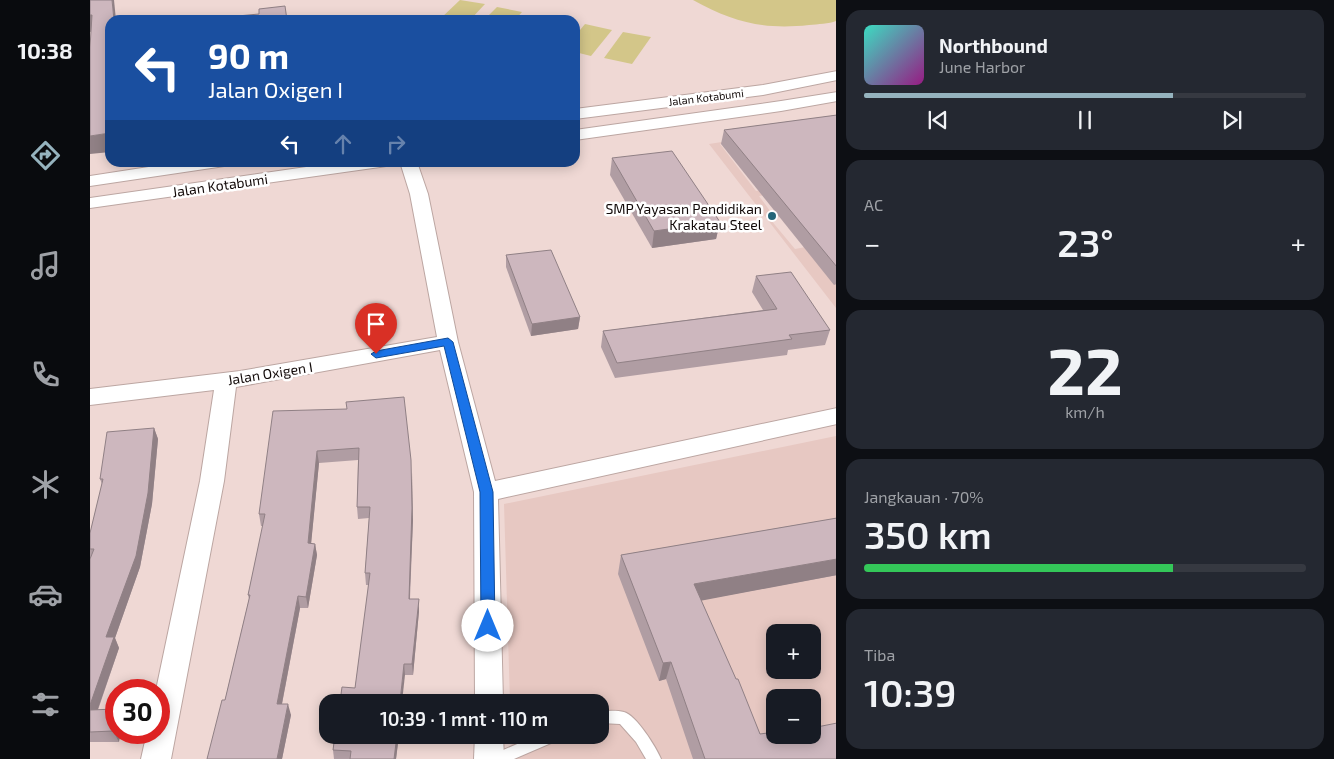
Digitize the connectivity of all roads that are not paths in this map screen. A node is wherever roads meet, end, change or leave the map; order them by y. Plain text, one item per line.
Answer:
1 (836, 75) edge
2 (763, 90) junction
3 (836, 96) edge
4 (781, 106) junction
5 (580, 113) edge
6 (580, 134) edge
7 (184, 167) edge
8 (345, 167) edge
9 (410, 167) edge
10 (90, 181) edge
11 (90, 204) edge
12 (448, 342) junction
13 (226, 381) junction
14 (90, 397) edge
15 (836, 416) edge
16 (486, 492) junction
17 (489, 694) edge
18 (609, 717) edge
19 (489, 744) edge
20 (533, 744) edge
21 (156, 759) edge
22 (489, 759) edge
23 (499, 759) edge
24 (654, 759) edge

1 - 2 street, Jalan Kotabumi
2 - 4 street
2 - 5 street, Jalan Kotabumi
3 - 4 street, Jalan Kotabumi
4 - 6 street, Jalan Kotabumi
7 - 10 street, Jalan Kotabumi
8 - 11 street, Jalan Kotabumi
9 - 12 street
12 - 13 street, Jalan Oxigen I
12 - 16 street
13 - 14 street, Jalan Oxigen I
13 - 21 street
15 - 16 street
16 - 17 street
18 - 24 lane
19 - 22 street
20 - 23 lane

